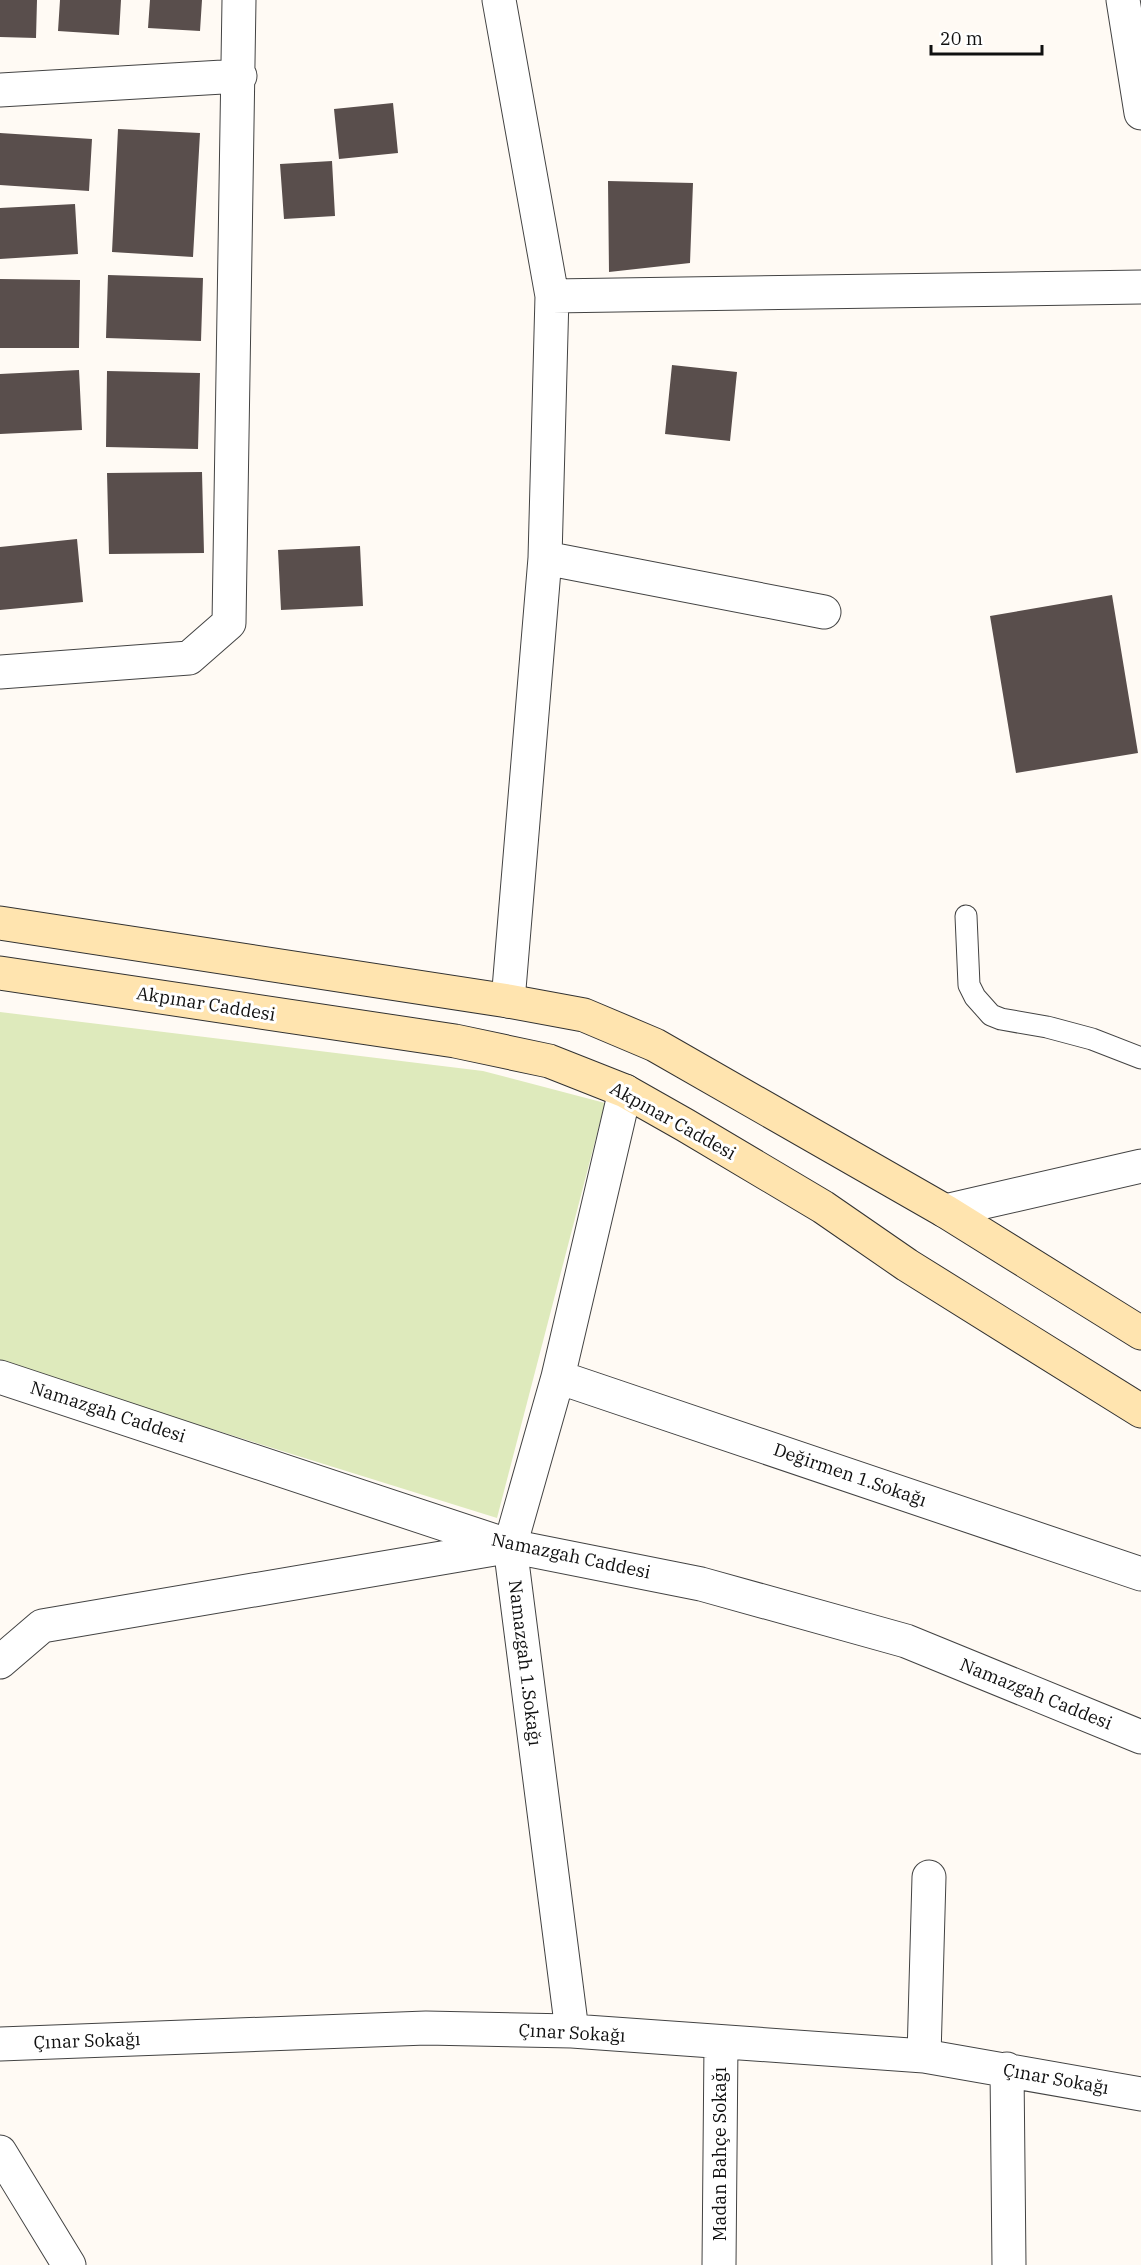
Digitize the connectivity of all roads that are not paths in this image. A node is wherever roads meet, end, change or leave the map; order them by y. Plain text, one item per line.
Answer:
1 (240, 0) edge
2 (499, 0) edge
3 (1123, 0) edge
4 (240, 76) junction
5 (0, 90) edge
6 (1141, 113) edge
7 (1141, 287) edge
8 (552, 296) junction
9 (545, 558) junction
10 (824, 612) dead end
11 (0, 672) edge
12 (966, 916) dead end
13 (0, 923) edge
14 (0, 973) edge
15 (508, 1001) junction
16 (1141, 1058) edge
17 (625, 1091) junction
18 (1141, 1166) edge
19 (945, 1211) junction
20 (1141, 1333) edge
21 (0, 1377) edge
22 (558, 1377) junction
23 (1141, 1411) edge
24 (510, 1546) junction
25 (1141, 1574) edge
26 (0, 1662) edge
27 (1141, 1737) edge
28 (929, 1877) dead end
29 (572, 2031) junction
30 (721, 2043) junction
31 (0, 2044) edge
32 (924, 2056) junction
33 (1007, 2069) junction
34 (1141, 2094) edge
35 (0, 2152) edge
36 (69, 2265) edge
37 (719, 2265) edge
38 (1009, 2265) edge

1 - 4 street
2 - 8 street
3 - 6 street
4 - 5 street
4 - 11 street
7 - 8 street
8 - 9 street
9 - 10 street
9 - 15 street
12 - 16 lane
13 - 15 main road
14 - 17 main road, Akpınar Caddesi
15 - 19 main road
17 - 22 street, Namazgah 1.Sokağı
17 - 23 main road, Akpınar Caddesi
18 - 19 street
19 - 20 main road
21 - 24 street, Namazgah Caddesi
22 - 24 street, Namazgah 1.Sokağı
22 - 25 street, Değirmen 1.Sokağı
24 - 26 street
24 - 27 street, Namazgah Caddesi
24 - 29 street, Namazgah 1.Sokağı
28 - 32 street
29 - 30 street, Çınar Sokağı
29 - 31 street, Çınar Sokağı
30 - 32 street, Çınar Sokağı
30 - 37 street, Madan Bahçe Sokağı
32 - 33 street, Çınar Sokağı
33 - 34 street, Çınar Sokağı
33 - 38 street
35 - 36 street

